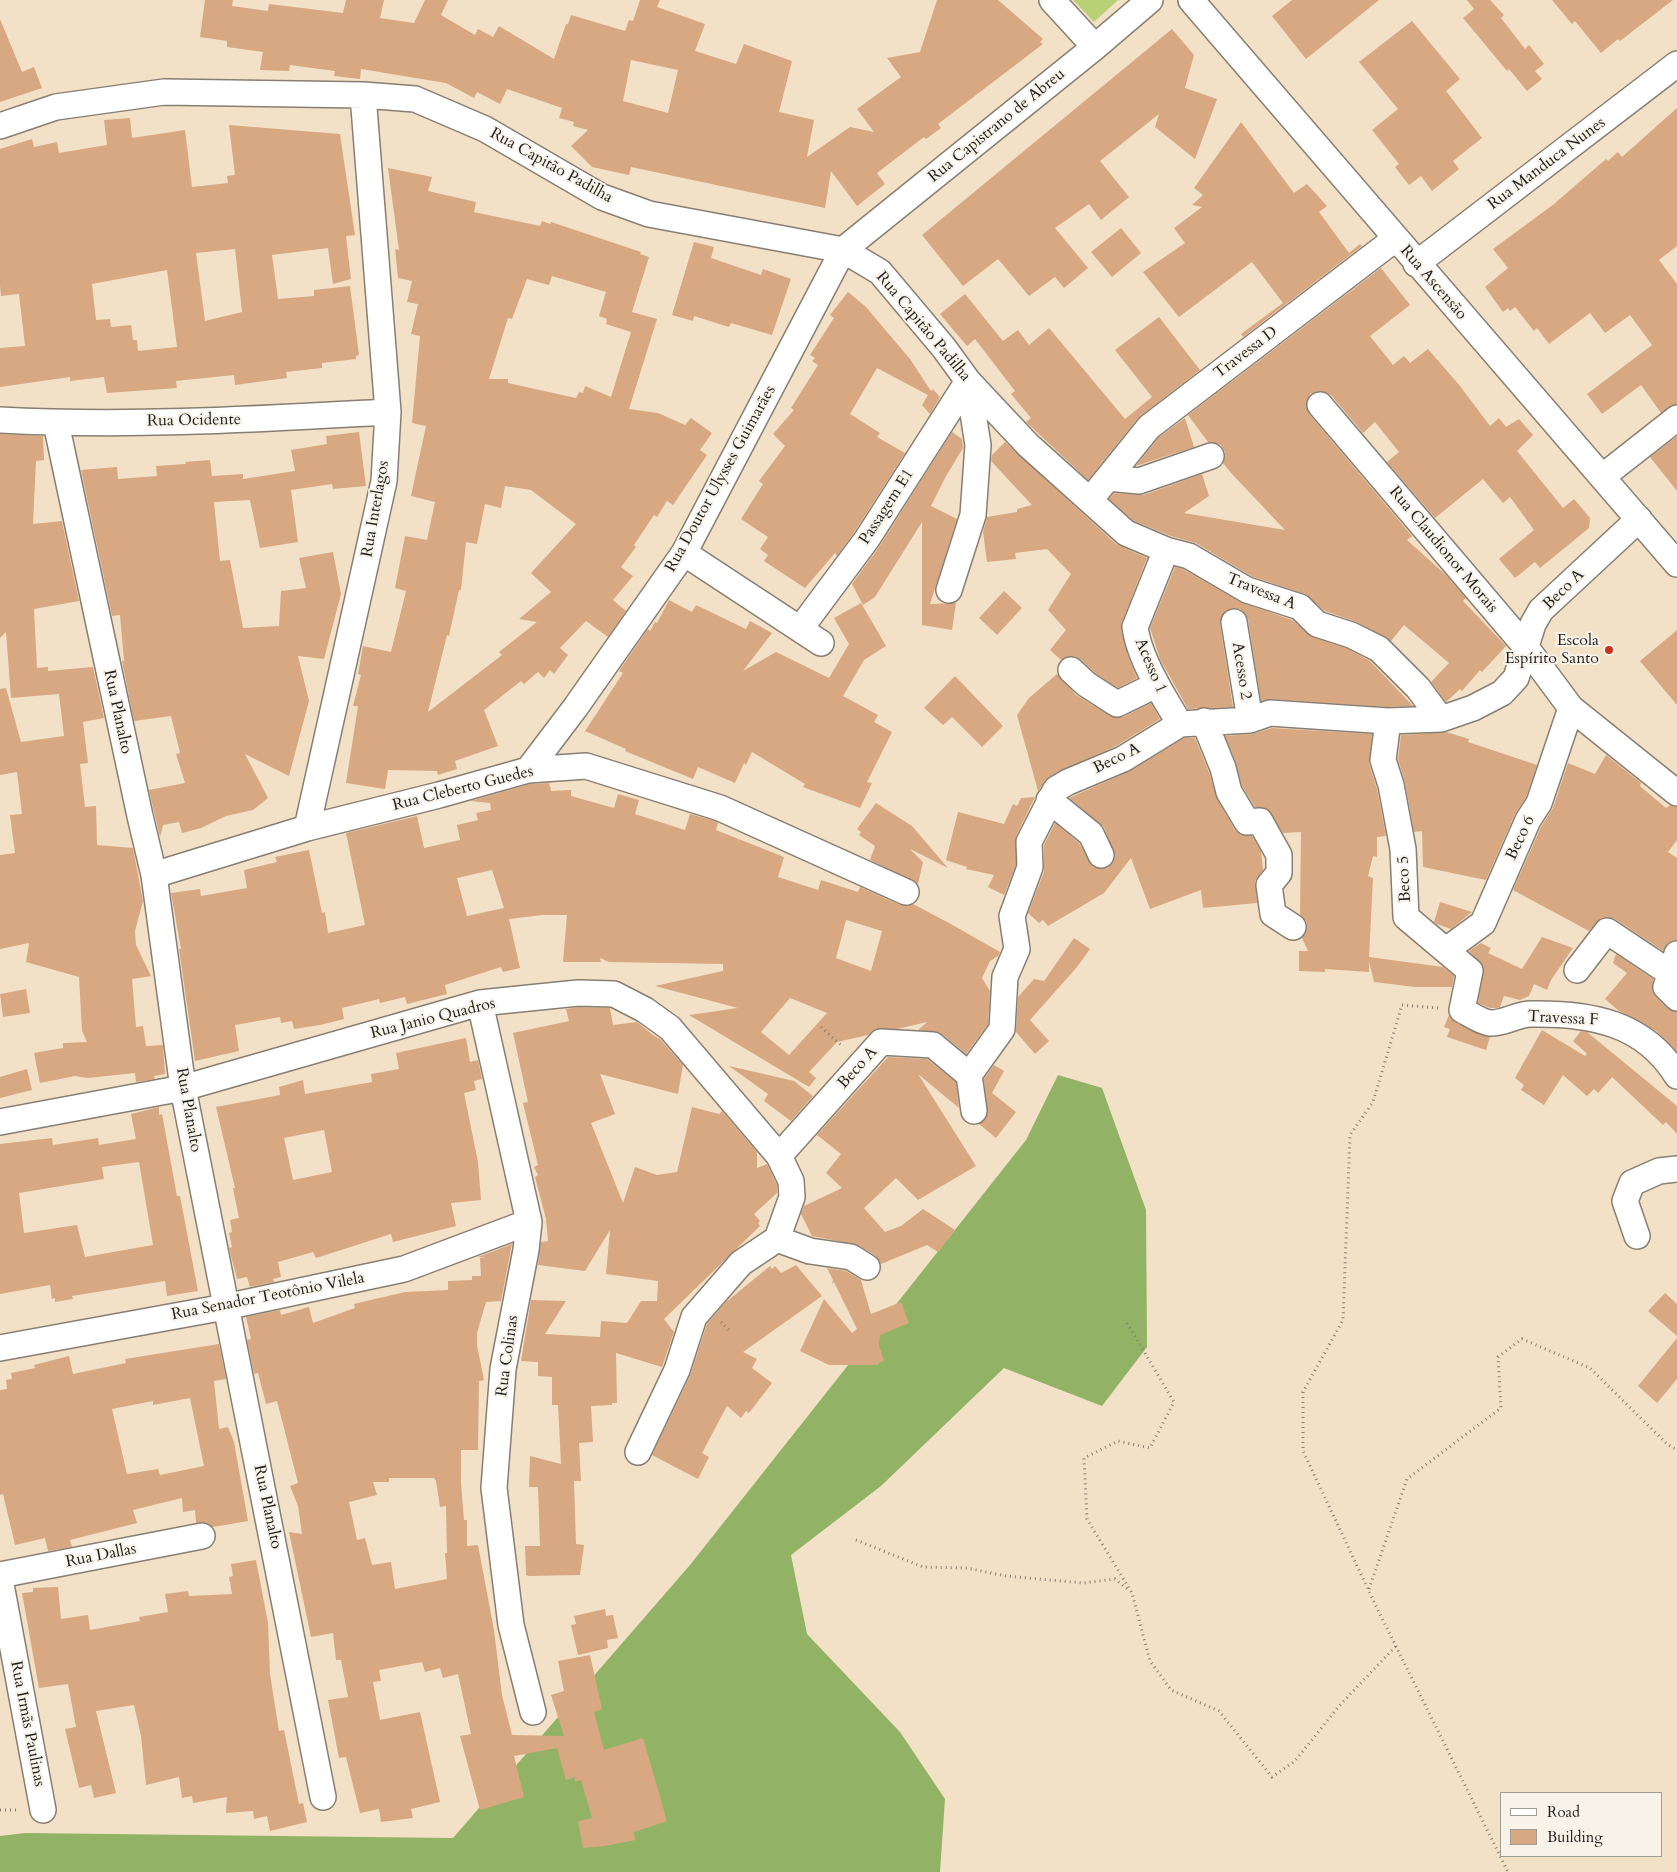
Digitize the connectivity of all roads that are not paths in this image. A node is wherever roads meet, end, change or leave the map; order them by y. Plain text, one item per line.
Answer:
1 (1052, 0) edge
2 (1150, 0) edge
3 (1191, 0) edge
4 (1095, 47) junction
5 (1677, 64) edge
6 (363, 95) junction
7 (0, 126) edge
8 (1395, 239) junction
9 (843, 250) junction
10 (1416, 264) junction
11 (968, 381) junction
12 (1320, 405) dead end
13 (388, 412) junction
14 (1677, 418) edge
15 (0, 420) edge
16 (56, 423) junction
17 (1211, 456) dead end
18 (1602, 477) junction
19 (1108, 478) junction
20 (1090, 500) junction
21 (1639, 519) junction
22 (1166, 550) junction
23 (684, 553) junction
24 (1677, 564) edge
25 (949, 590) dead end
26 (1234, 622) dead end
27 (800, 629) junction
28 (821, 643) dead end
29 (1526, 646) junction
30 (1071, 670) dead end
31 (1156, 685) junction
32 (1571, 708) junction
33 (1440, 719) junction
34 (1250, 720) junction
35 (1388, 721) junction
36 (1192, 722) junction
37 (528, 770) junction
38 (1677, 793) edge
39 (1053, 795) junction
40 (307, 828) junction
41 (1101, 855) dead end
42 (154, 875) junction
43 (906, 892) dead end
44 (1293, 927) dead end
45 (1446, 950) junction
46 (1673, 963) edge
47 (1577, 970) dead end
48 (1677, 998) edge
49 (480, 1004) junction
50 (1462, 1010) joint
51 (1674, 1065) edge
52 (969, 1075) junction
53 (183, 1088) junction
54 (974, 1111) dead end
55 (0, 1122) edge
56 (779, 1156) junction
57 (1677, 1169) edge
58 (529, 1222) junction
59 (1638, 1236) dead end
60 (776, 1240) junction
61 (867, 1267) dead end
62 (225, 1307) junction
63 (0, 1348) edge
64 (638, 1452) dead end
65 (202, 1536) dead end
66 (0, 1577) edge
67 (533, 1712) dead end
68 (323, 1797) dead end
69 (43, 1810) dead end

1 - 4 street
2 - 4 street, Rua Capistrano de Abreu
3 - 8 street, Rua Ascensão
4 - 9 street, Rua Capistrano de Abreu
5 - 10 street, Rua Manduca Nunes
6 - 7 street, Rua Capitão Padilha
6 - 9 street, Rua Capitão Padilha
6 - 13 street, Rua Interlagos
8 - 10 street, Rua Ascensão
8 - 19 street, Travessa D
9 - 11 street, Rua Capitão Padilha
9 - 23 street, Rua Doutor Ulysses Guimarães
10 - 18 street, Rua Ascensão
11 - 20 street, Rua Capitão Padilha
11 - 25 street
11 - 27 street, Passagem E1
12 - 29 street, Rua Claudionor Morais
13 - 16 street, Rua Ocidente
13 - 40 street, Rua Interlagos
14 - 18 street
15 - 16 street, Rua Ocidente
16 - 42 street, Rua Planalto
17 - 19 street
18 - 21 street, Rua Ascensão
19 - 20 street, Travessa D
20 - 22 street, Travessa A
21 - 24 street, Rua Ascensão
21 - 29 street, Beco A
22 - 31 street, Acesso 1
22 - 33 street, Travessa A
23 - 27 street
23 - 37 street, Rua Doutor Ulysses Guimarães
26 - 34 street, Acesso 2
27 - 28 street
29 - 32 street, Rua Claudionor Morais
29 - 33 street, Beco A
30 - 31 street
31 - 36 street, Acesso 1
32 - 38 street, Rua Claudionor Morais
32 - 45 street, Beco 6
33 - 35 street, Beco A
34 - 35 street, Beco A
34 - 36 street, Beco A
35 - 45 street, Beco 5
36 - 39 street, Beco A
36 - 44 street, Acesso 1
37 - 40 street, Rua Cleberto Guedes
37 - 43 street, Rua Cleberto Guedes
39 - 41 street
39 - 52 street
40 - 42 street, Rua Cleberto Guedes
42 - 53 street, Rua Planalto
45 - 50 street, Beco 5
46 - 47 street
46 - 48 street
49 - 53 street, Rua Janio Quadros
49 - 56 street, Rua Janio Quadros
49 - 58 street, Rua Colinas
50 - 51 street, Travessa F
52 - 54 street
52 - 56 street, Beco A
53 - 55 street, Rua Janio Quadros
53 - 62 street, Rua Planalto
56 - 60 street, Rua Janio Quadros
57 - 59 street
58 - 62 street, Rua Senador Teotônio Vilela
58 - 67 street, Rua Colinas
60 - 61 street
60 - 64 street
62 - 63 street, Rua Senador Teotônio Vilela
62 - 68 street, Rua Planalto
65 - 66 street, Rua Dallas
66 - 69 street, Rua Irmãs Paulinas

